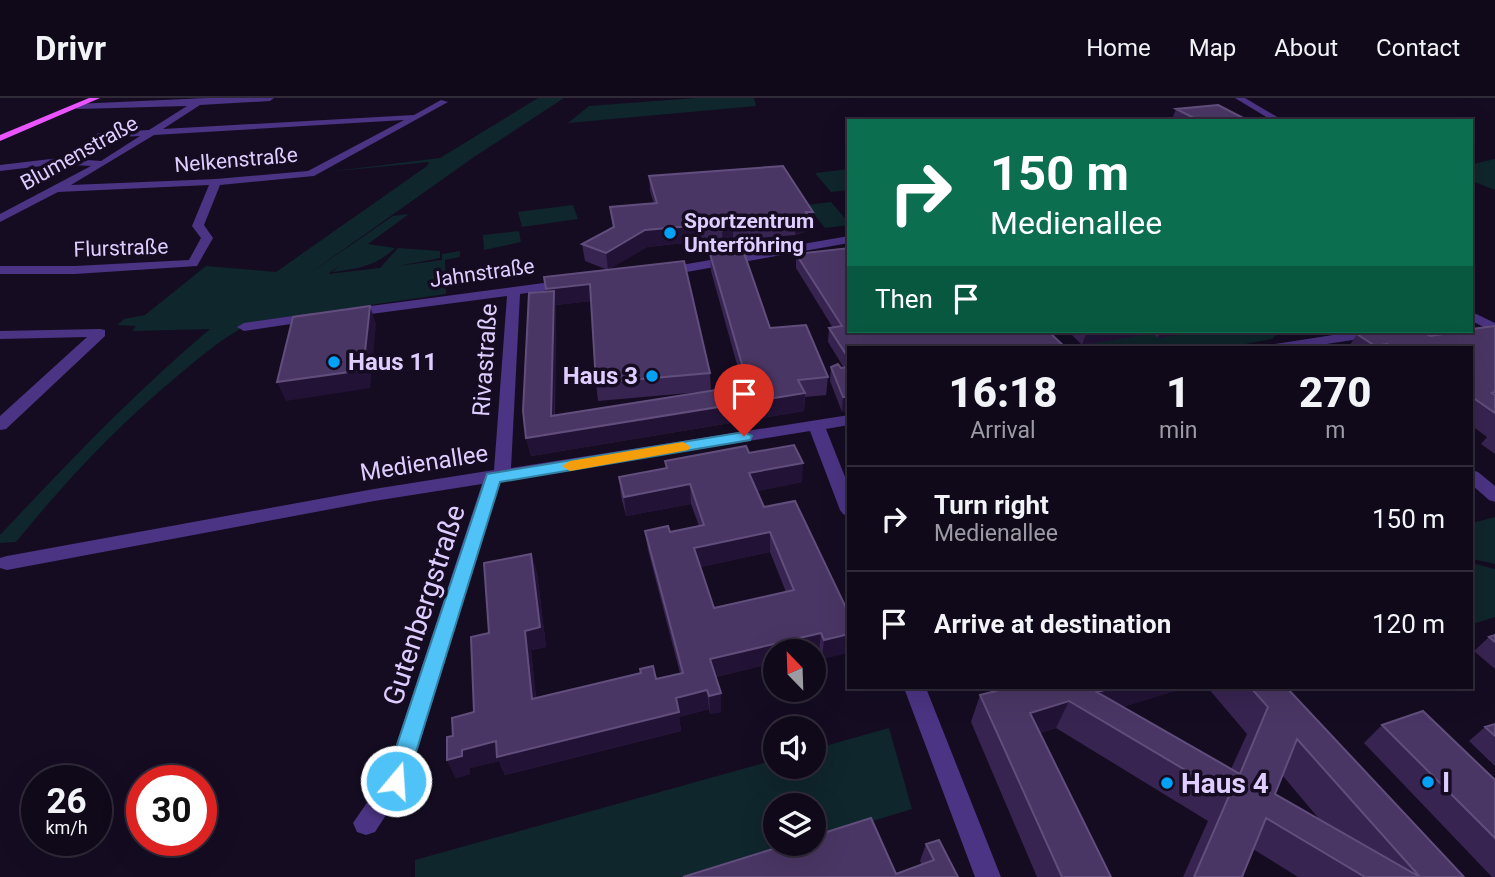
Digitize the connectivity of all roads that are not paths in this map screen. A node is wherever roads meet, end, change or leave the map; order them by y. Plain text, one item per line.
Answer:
1 (96, 98) edge
2 (270, 98) edge
3 (1240, 98) edge
4 (210, 99) edge
5 (444, 102) dead end
6 (197, 103) junction
7 (78, 106) junction
8 (416, 117) junction
9 (1277, 119) edge
10 (154, 133) junction
11 (101, 135) dead end
12 (0, 138) edge
13 (103, 164) junction
14 (0, 168) edge
15 (216, 182) junction
16 (56, 189) junction
17 (0, 219) edge
18 (847, 239) edge
19 (0, 270) edge
20 (656, 273) edge
21 (581, 282) edge
22 (514, 290) junction
23 (1473, 318) edge
24 (244, 327) dead end
25 (1495, 329) edge
26 (1289, 333) edge
27 (1374, 333) edge
28 (0, 335) edge
29 (1306, 346) edge
30 (847, 419) edge
31 (0, 425) edge
32 (816, 425) junction
33 (497, 477) junction
34 (1473, 477) edge
35 (1495, 496) edge
36 (847, 505) edge
37 (3, 566) edge
38 (915, 689) edge
39 (366, 823) dead end
40 (988, 877) edge

1 - 7 main road
2 - 4 street, Blumenstraße
3 - 9 street
4 - 6 street, Blumenstraße
5 - 8 street, Nelkenstraße
6 - 7 street
6 - 10 street, Blumenstraße
7 - 12 main road
8 - 10 street
8 - 15 street, Nelkenstraße
10 - 11 street
10 - 13 street, Blumenstraße
13 - 14 street
13 - 16 street, Blumenstraße
15 - 16 street, Nelkenstraße
15 - 19 street, Flurstraße
16 - 17 street, Blumenstraße
18 - 20 street
21 - 22 street, Jahnstraße
22 - 24 street, Jahnstraße
22 - 33 street, Rivastraße
23 - 25 street
26 - 29 street
27 - 29 street
28 - 31 street
30 - 32 street, Medienallee
32 - 33 street, Medienallee
32 - 36 street
33 - 37 street, Medienallee
33 - 39 street, Gutenbergstraße
34 - 35 street
38 - 40 street

